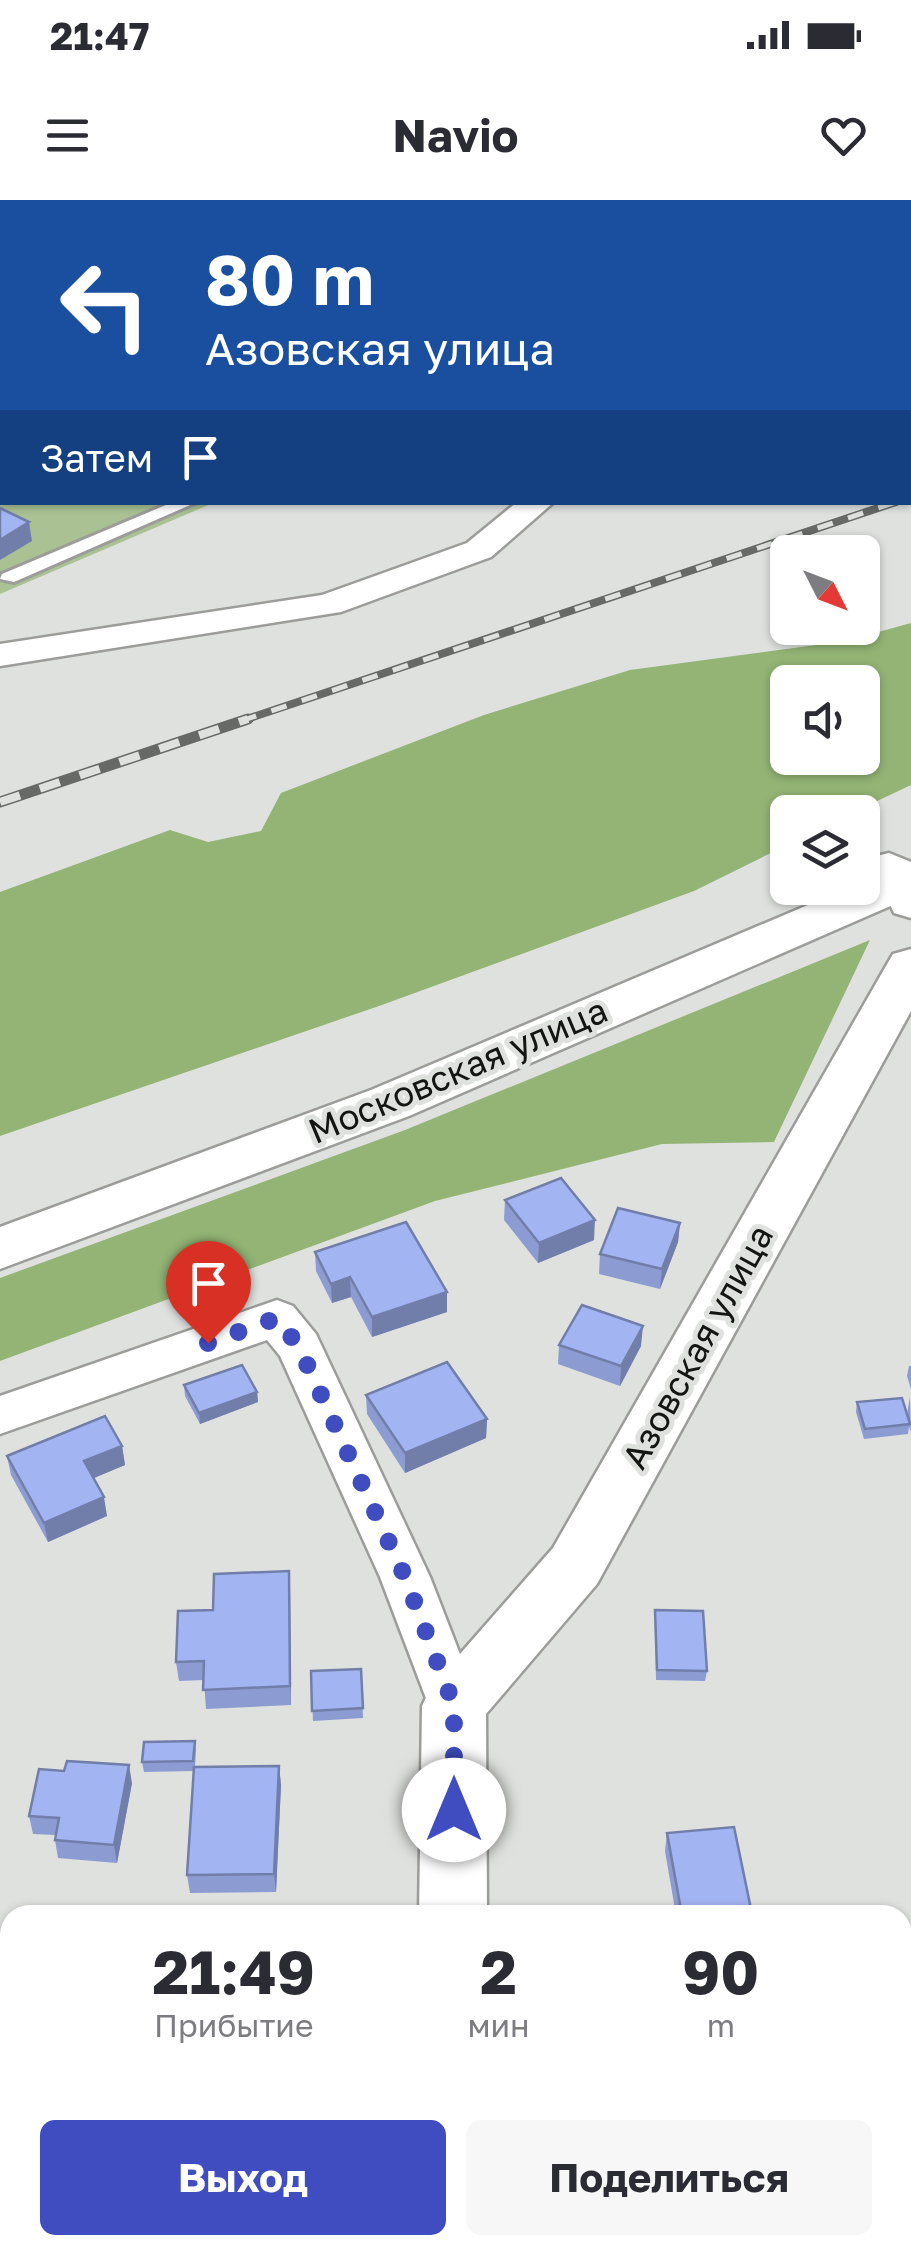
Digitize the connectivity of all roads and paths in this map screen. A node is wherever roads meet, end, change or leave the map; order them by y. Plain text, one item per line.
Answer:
1 (182, 505) edge
2 (534, 505) edge
3 (8, 578) dead end
4 (0, 632) edge
5 (42, 649) junction
6 (0, 655) edge
7 (891, 880) edge
8 (911, 966) edge
9 (0, 1227) edge
10 (0, 1249) edge
11 (0, 1415) edge
12 (454, 1706) junction
13 (453, 1905) edge

1 - 3 lane
2 - 5 street
4 - 5 street
5 - 6 street
7 - 9 main road, Московская улица
7 - 10 main road, Московская улица
8 - 12 main road, Азовская улица
11 - 12 street
12 - 13 main road

